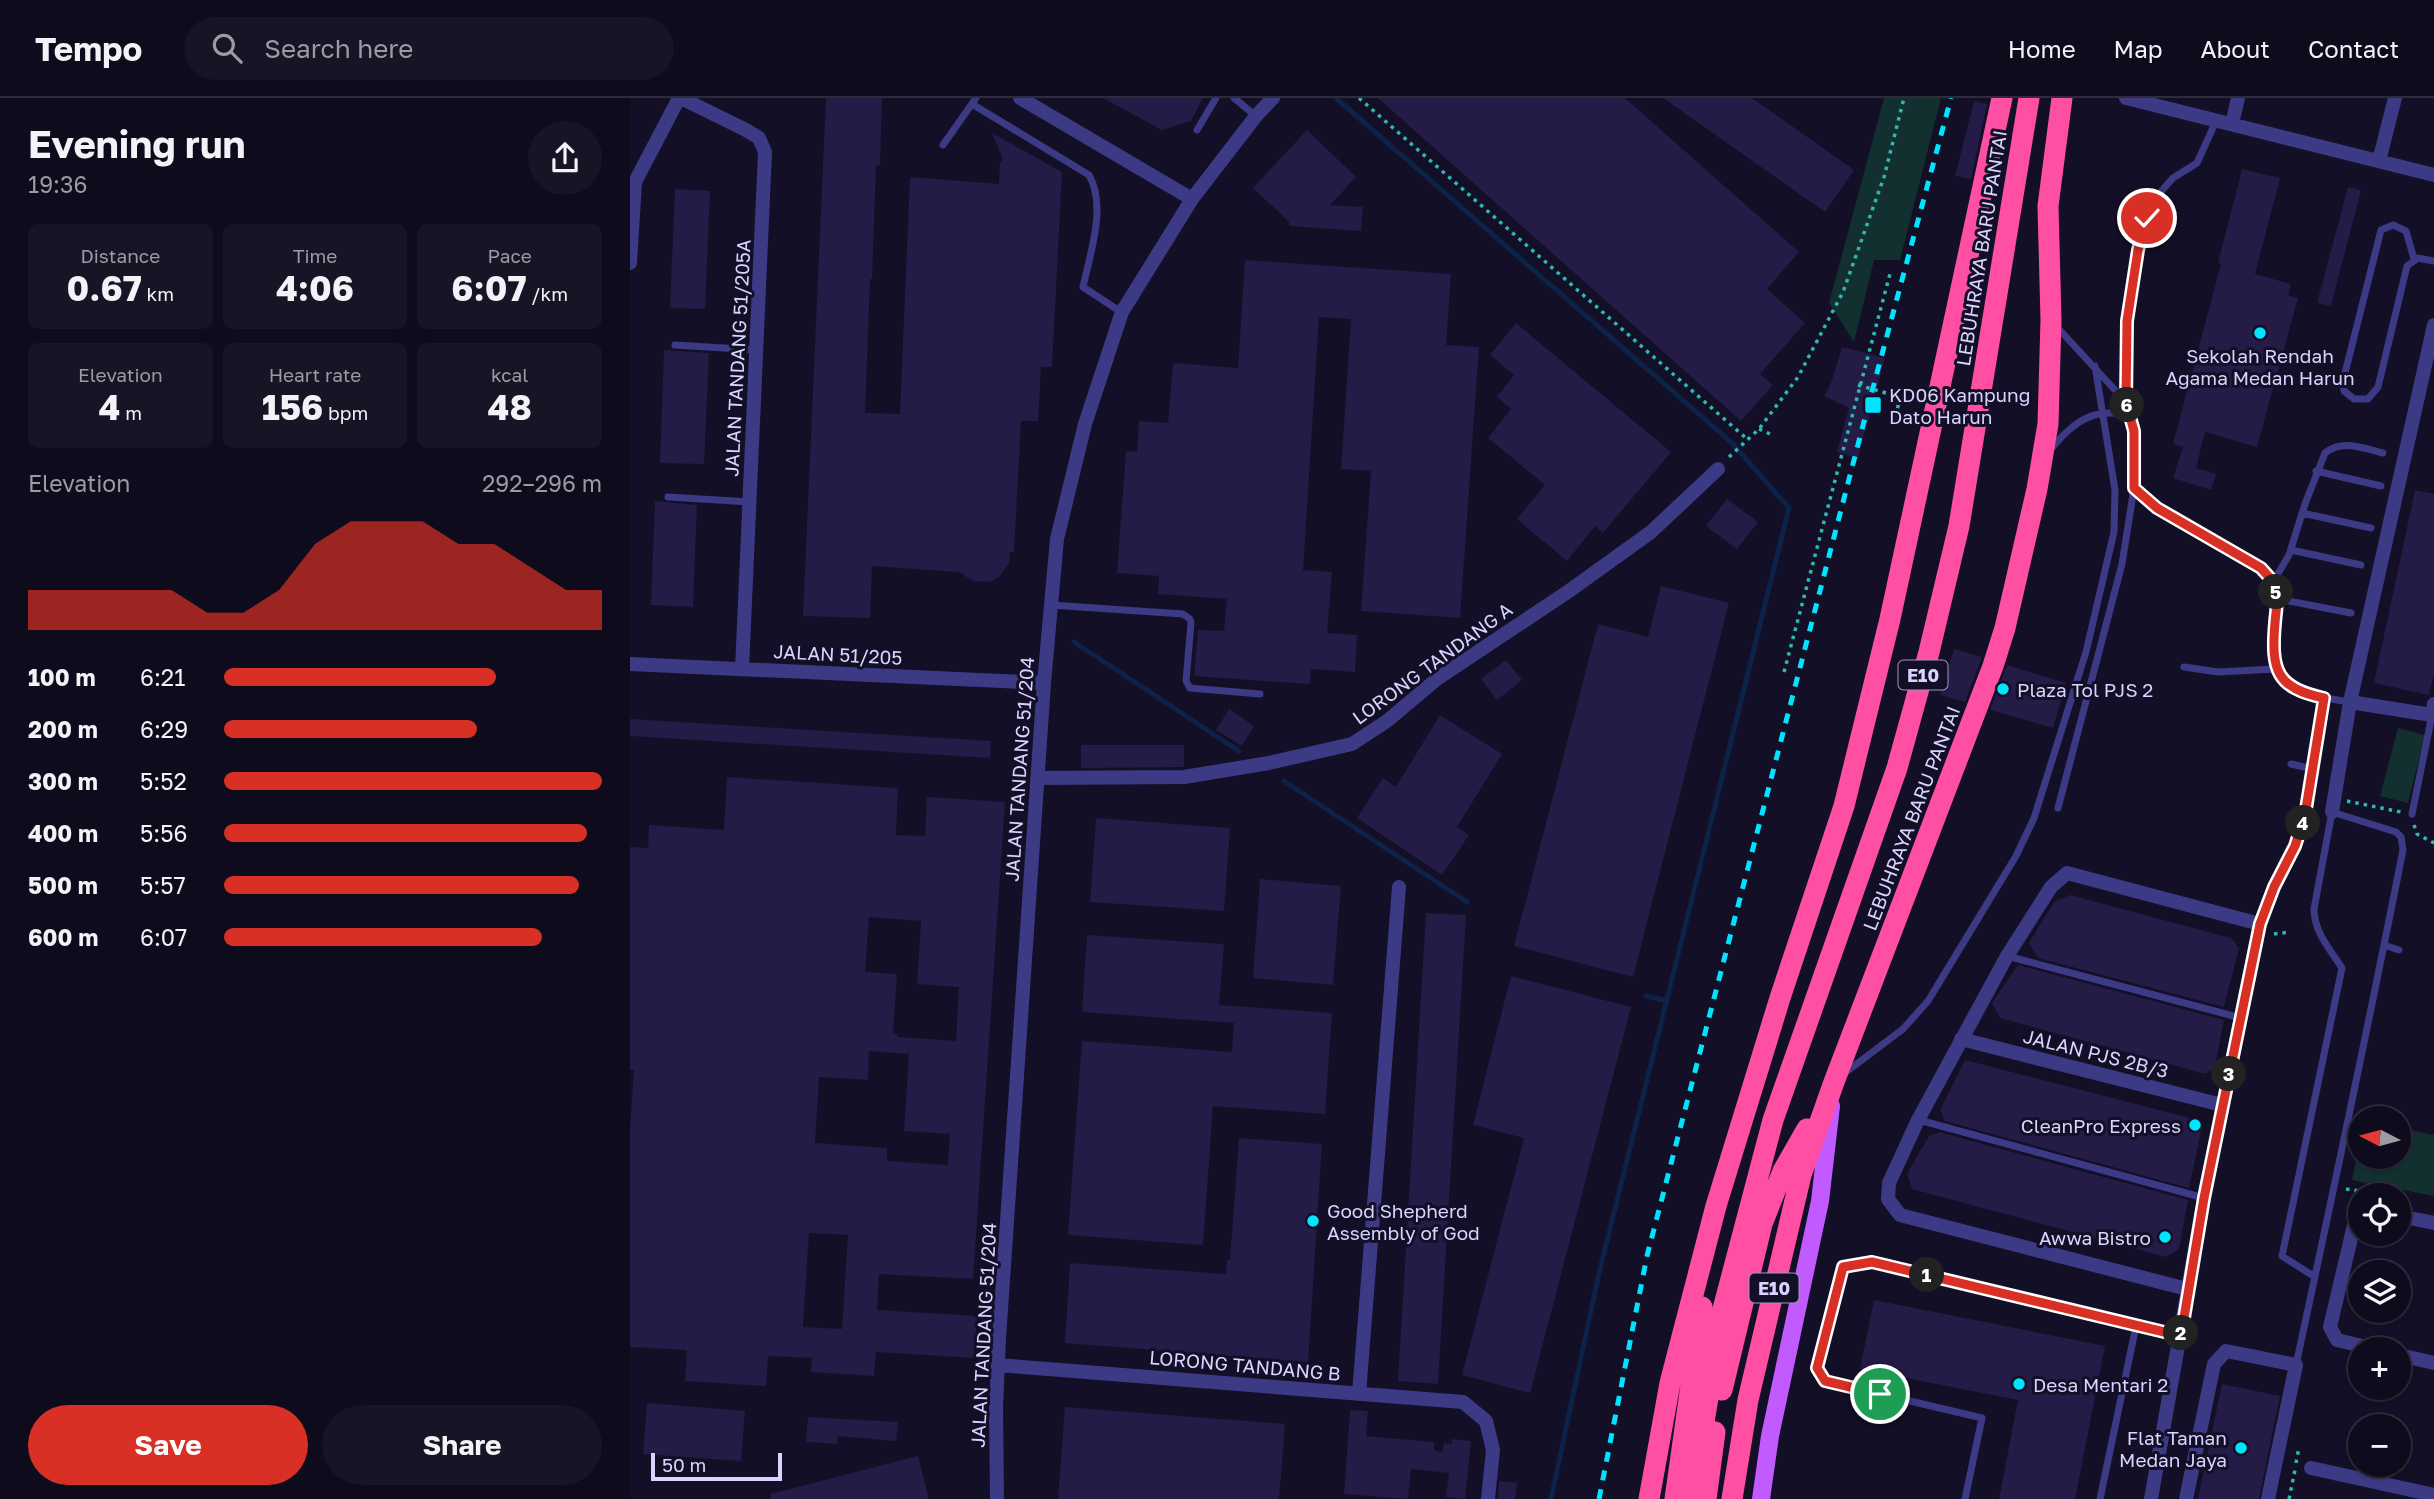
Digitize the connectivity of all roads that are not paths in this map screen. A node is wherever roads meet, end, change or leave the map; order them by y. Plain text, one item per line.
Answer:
1 (680, 98) edge
2 (1020, 98) edge
3 (1216, 98) edge
4 (1234, 98) edge
5 (1273, 98) edge
6 (2002, 98) edge
7 (2029, 98) edge
8 (2062, 98) edge
9 (2126, 98) edge
10 (2238, 98) edge
11 (2395, 98) edge
12 (974, 101) edge
13 (1256, 116) junction
14 (2216, 121) junction
15 (2232, 124) junction
16 (1197, 130) dead end
17 (943, 145) dead end
18 (2379, 161) junction
19 (2434, 175) edge
20 (1192, 199) junction
21 (2414, 259) junction
22 (2434, 261) edge
23 (630, 263) edge
24 (1122, 312) junction
25 (2051, 320) junction
26 (2434, 325) edge
27 (675, 345) dead end
28 (757, 350) junction
29 (2095, 366) junction
30 (2126, 402) junction
31 (2103, 413) junction
32 (2131, 416) junction
33 (2383, 453) dead end
34 (2042, 459) junction
35 (1717, 469) road end
36 (2316, 471) junction
37 (2381, 486) dead end
38 (2134, 488) junction
39 (668, 497) dead end
40 (750, 502) junction
41 (2302, 513) junction
42 (2371, 528) dead end
43 (2291, 550) junction
44 (2361, 565) dead end
45 (2273, 582) junction
46 (2278, 599) junction
47 (1051, 605) junction
48 (2351, 613) dead end
49 (630, 664) edge
50 (2184, 667) dead end
51 (742, 668) junction
52 (2275, 669) junction
53 (1044, 683) junction
54 (1260, 694) dead end
55 (2350, 702) junction
56 (2433, 710) edge
57 (2291, 764) dead end
58 (1037, 778) junction
59 (2333, 805) junction
60 (2058, 808) dead end
61 (2412, 814) road end
62 (1399, 887) dead end
63 (2260, 924) junction
64 (2384, 945) junction
65 (2399, 950) dead end
66 (2007, 956) junction
67 (2241, 1017) junction
68 (1961, 1038) junction
69 (1834, 1082) junction
70 (2222, 1105) junction
71 (1918, 1120) junction
72 (2204, 1198) junction
73 (1716, 1206) junction
74 (2411, 1218) edge
75 (2434, 1223) edge
76 (2349, 1246) edge
77 (2315, 1277) junction
78 (2187, 1289) junction
79 (2136, 1326) junction
80 (2181, 1336) junction
81 (2348, 1343) edge
82 (2411, 1358) edge
83 (2434, 1363) edge
84 (998, 1365) junction
85 (2296, 1365) junction
86 (1359, 1394) junction
87 (2311, 1468) dead end
88 (2434, 1495) edge
89 (997, 1499) edge
90 (1488, 1499) edge
91 (1649, 1499) edge
92 (1675, 1499) edge
93 (1691, 1499) edge
94 (1706, 1499) edge
95 (1732, 1499) edge
96 (1761, 1499) edge
97 (1965, 1499) edge
98 (2101, 1499) edge
99 (2151, 1499) edge
100 (2186, 1499) edge
101 (2268, 1499) edge

1 - 23 street
1 - 28 street, JALAN TANDANG 51/205A
2 - 20 street
3 - 16 lane
4 - 13 lane
5 - 13 street, JALAN TANDANG 51/204
6 - 73 highway
7 - 93 highway, LEBUHRAYA BARU PANTAI / E10
8 - 25 highway, LEBUHRAYA BARU PANTAI / E10
9 - 14 street
10 - 15 street
11 - 18 street
12 - 17 lane
12 - 24 lane
13 - 20 street, JALAN TANDANG 51/204
14 - 15 street
14 - 30 lane
15 - 18 street
18 - 19 street
20 - 24 street, JALAN TANDANG 51/204
21 - 21 lane
21 - 22 lane
24 - 47 street, JALAN TANDANG 51/204
25 - 29 lane
25 - 34 highway, LEBUHRAYA BARU PANTAI / E10
26 - 55 street
27 - 28 lane
28 - 40 street, JALAN TANDANG 51/205A
29 - 30 lane
29 - 31 lane
30 - 32 lane
31 - 32 lane
31 - 34 lane
31 - 69 lane
32 - 38 lane
33 - 36 lane
34 - 69 highway, LEBUHRAYA BARU PANTAI / E10
35 - 58 street, LORONG TANDANG A
36 - 37 lane
36 - 41 lane
38 - 45 lane
38 - 60 lane
39 - 40 lane
40 - 51 street, JALAN TANDANG 51/205A
41 - 42 lane
41 - 43 lane
43 - 44 lane
43 - 45 lane
45 - 46 lane
46 - 48 lane
46 - 52 lane
47 - 53 street, JALAN TANDANG 51/204
47 - 54 lane
49 - 51 street, JALAN 51/205
50 - 52 lane
51 - 53 street, JALAN 51/205
52 - 55 lane
53 - 58 street, JALAN TANDANG 51/204
55 - 56 street
55 - 59 street
56 - 61 lane
57 - 63 lane
58 - 84 street, JALAN TANDANG 51/204
59 - 64 lane
59 - 77 lane
62 - 86 street, LORONG TANDANG B
63 - 66 street
63 - 67 street
64 - 65 lane
64 - 77 lane
66 - 67 lane
66 - 68 street
67 - 70 street
68 - 70 street, JALAN PJS 2B/3
68 - 71 street
69 - 94 highway
69 - 95 highway, LEBUHRAYA BARU PANTAI / E10
69 - 96 main road
70 - 72 street
71 - 72 lane
71 - 78 street
72 - 78 street
73 - 91 highway
73 - 92 highway
74 - 75 street
76 - 81 street
77 - 85 lane
78 - 80 street
79 - 80 lane
79 - 97 lane
79 - 98 lane
80 - 99 street
82 - 83 street
84 - 86 street, LORONG TANDANG B
84 - 89 street, JALAN TANDANG 51/204
85 - 100 street
85 - 101 street
86 - 90 street
87 - 88 street

